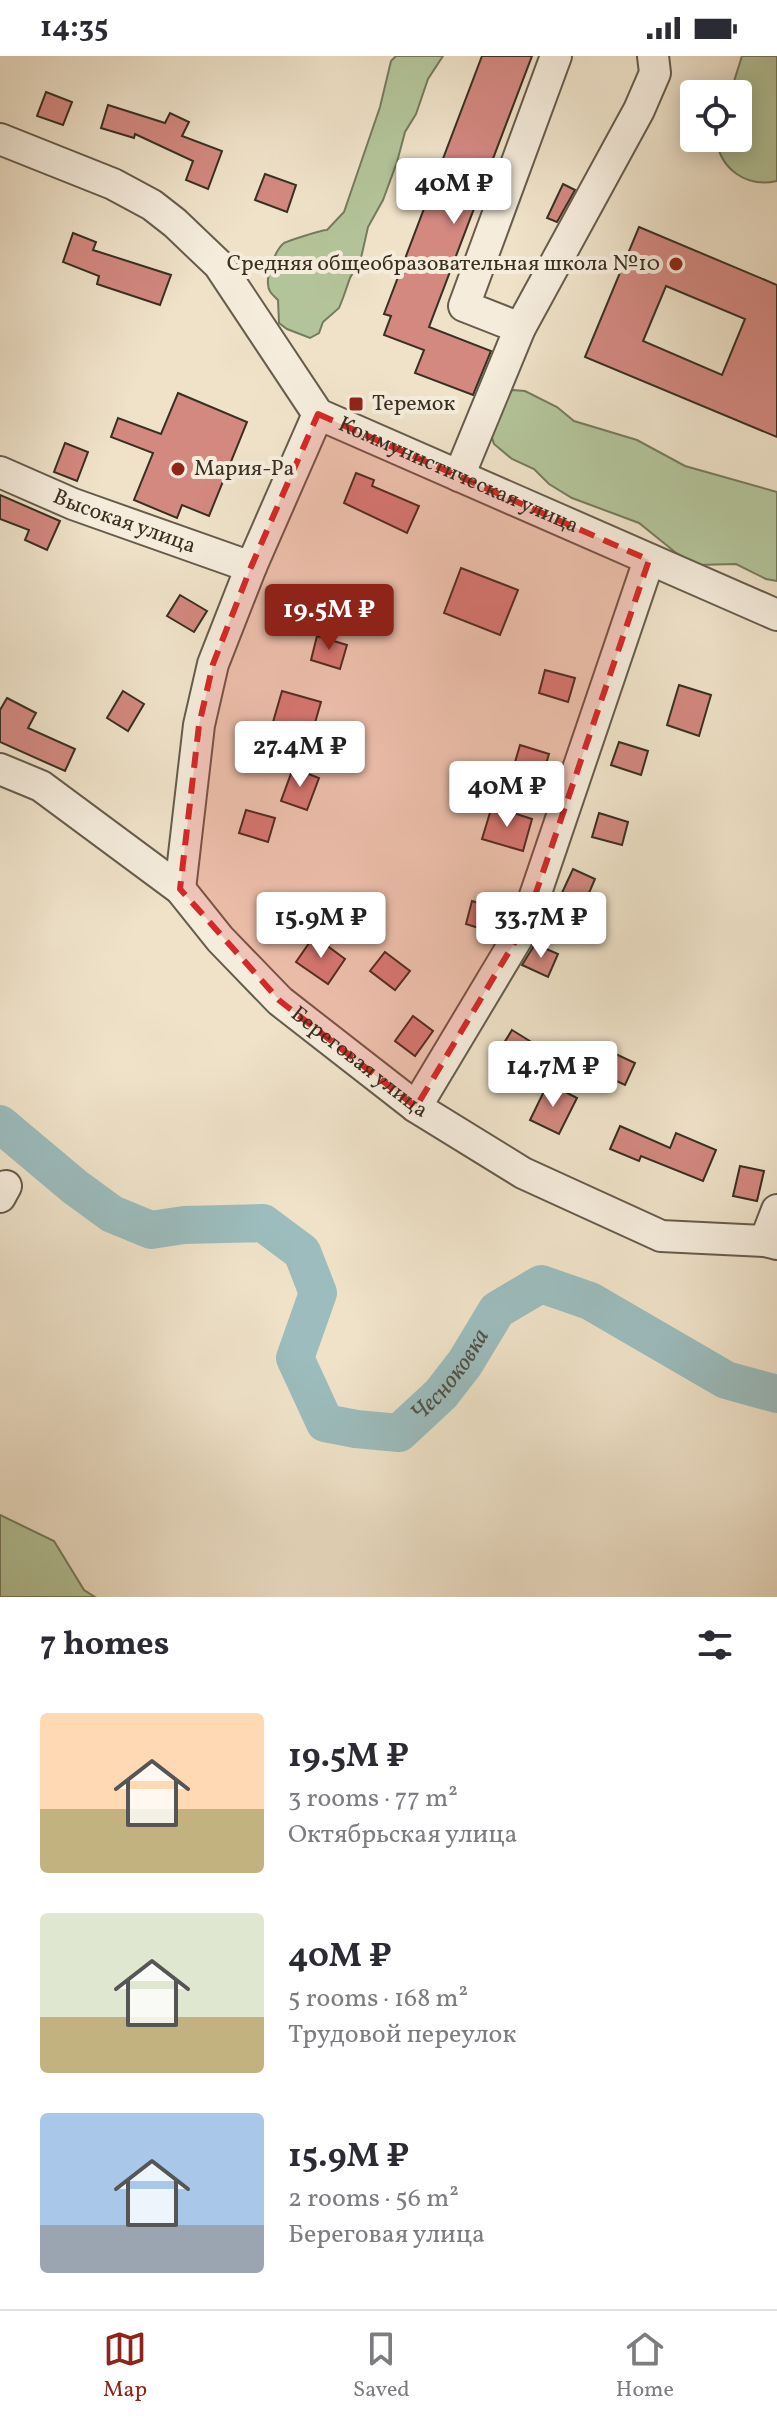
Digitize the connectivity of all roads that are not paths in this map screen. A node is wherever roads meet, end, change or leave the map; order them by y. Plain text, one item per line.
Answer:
1 (556, 56) edge
2 (653, 56) edge
3 (0, 139) edge
4 (520, 328) junction
5 (318, 414) junction
6 (0, 472) edge
7 (459, 476) junction
8 (649, 560) junction
9 (251, 567) junction
10 (777, 615) edge
11 (0, 769) edge
12 (180, 889) junction
13 (416, 1107) junction
14 (777, 1210) edge
15 (771, 1242) edge

1 - 4 street
2 - 4 street
3 - 5 street, Коммунистическая улица
4 - 7 street
5 - 7 street, Коммунистическая улица
5 - 9 street
6 - 9 street, Высокая улица
7 - 8 street, Коммунистическая улица
8 - 10 street, Коммунистическая улица
8 - 13 street
9 - 12 street
11 - 12 street, Береговая улица
12 - 13 street, Береговая улица
13 - 15 street, Береговая улица
14 - 15 street

